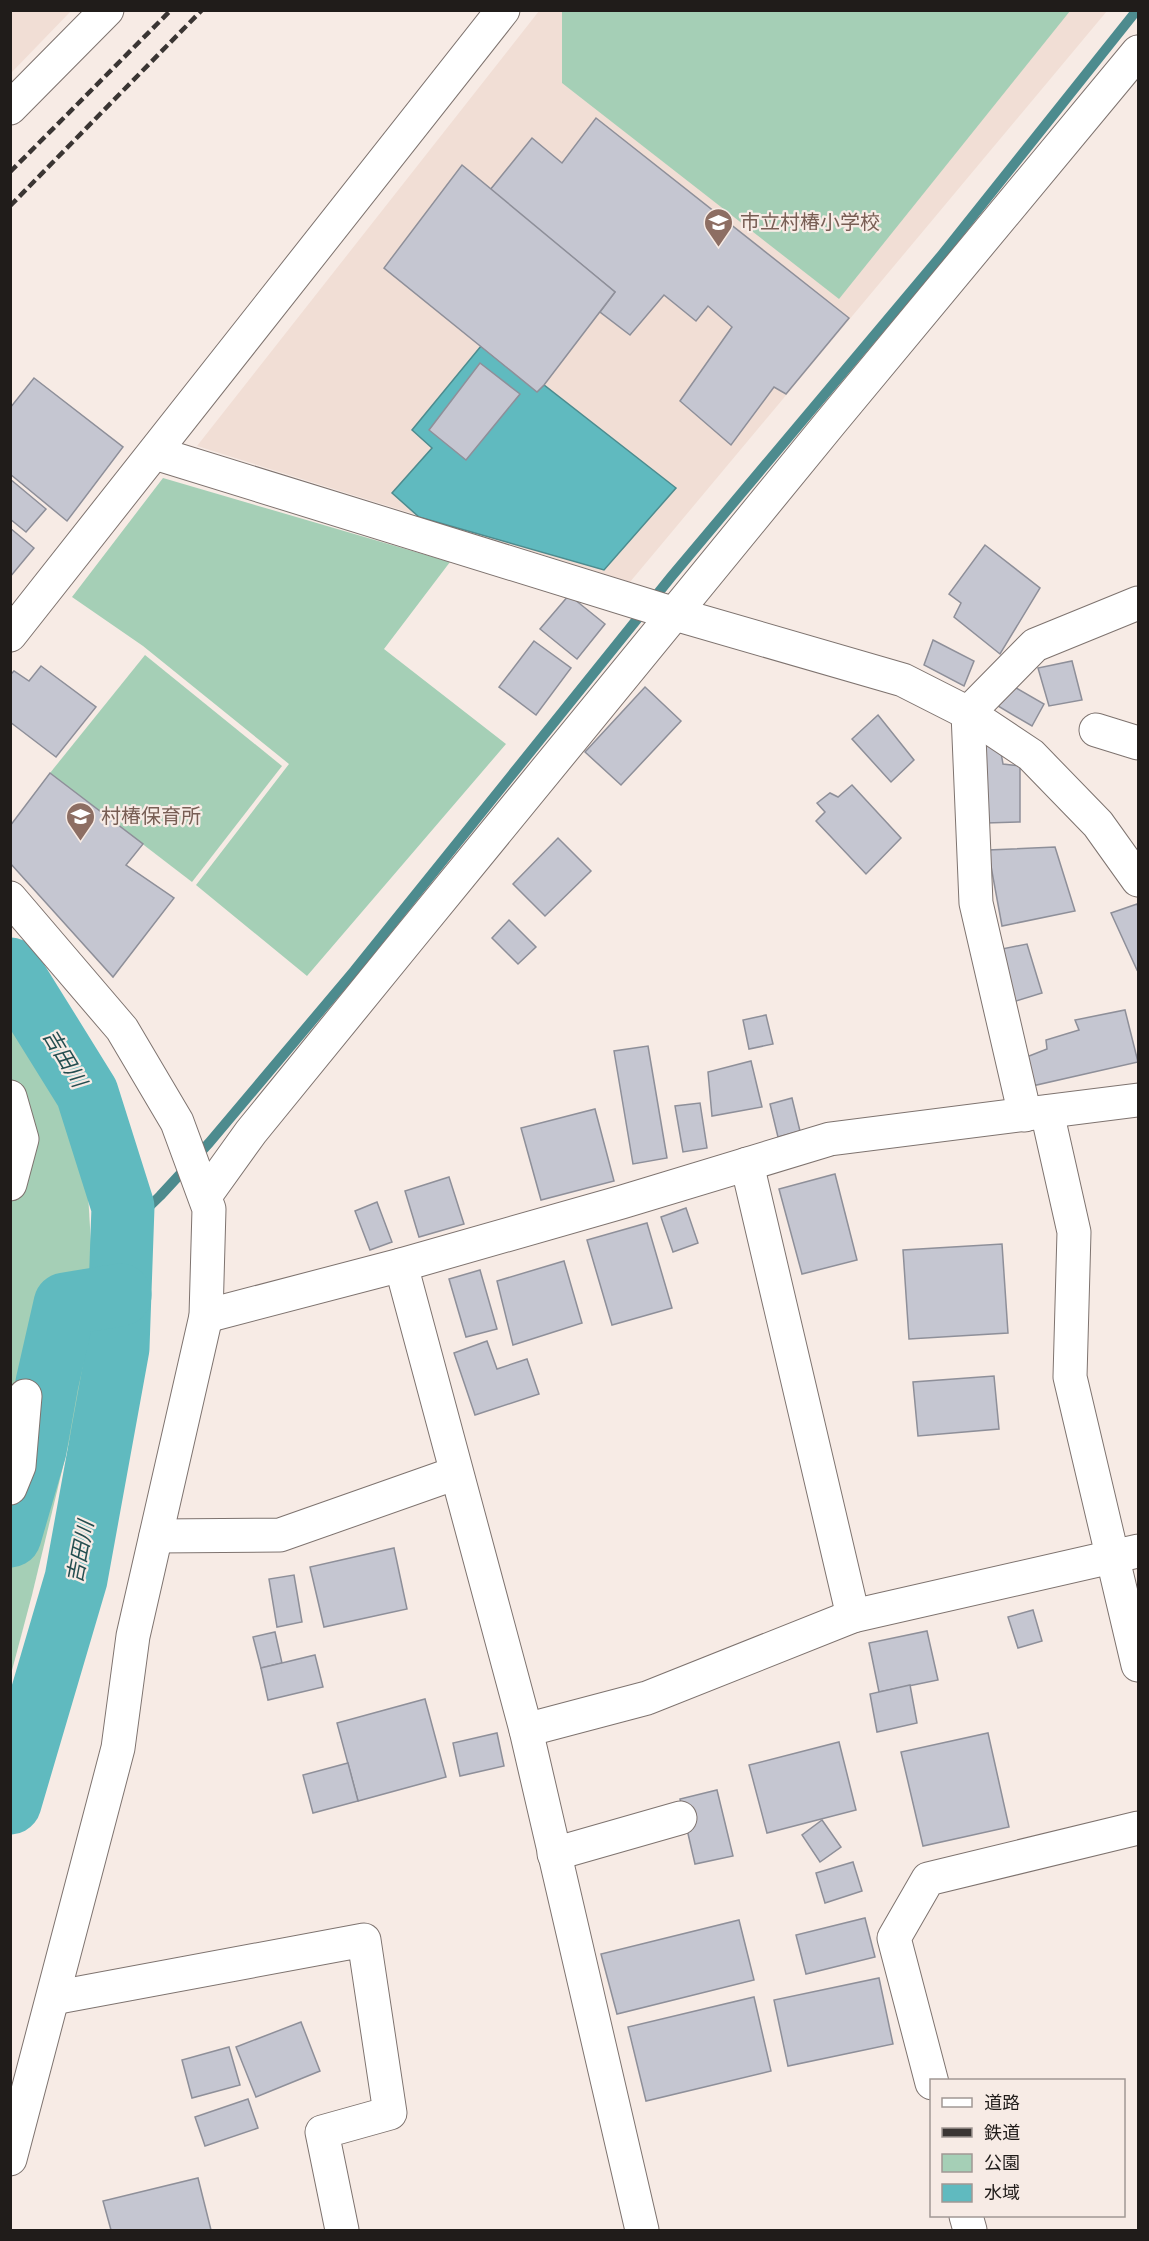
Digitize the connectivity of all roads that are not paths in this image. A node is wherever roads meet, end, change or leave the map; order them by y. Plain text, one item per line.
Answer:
1 (107, 10) edge
2 (503, 10) edge
3 (1138, 52) edge
4 (10, 108) edge
5 (155, 453) junction
6 (1138, 603) edge
7 (675, 614) junction
8 (10, 635) edge
9 (968, 713) junction
10 (1096, 730) dead end
11 (1138, 743) edge
12 (1138, 880) edge
13 (10, 898) edge
14 (10, 1097) edge
15 (1138, 1100) edge
16 (1036, 1113) junction
17 (747, 1164) junction
18 (10, 1184) edge
19 (205, 1196) junction
20 (401, 1265) junction
21 (206, 1316) junction
22 (25, 1396) dead end
23 (456, 1473) junction
24 (10, 1488) edge
25 (156, 1536) junction
26 (1126, 1554) edge
27 (853, 1616) junction
28 (1138, 1665) edge
29 (526, 1730) junction
30 (680, 1818) dead end
31 (1138, 1828) edge
32 (554, 1854) junction
33 (53, 1998) junction
34 (931, 2079) edge
35 (10, 2159) edge
36 (342, 2230) edge
37 (642, 2230) edge

1 - 4 street
2 - 5 street
3 - 7 street
5 - 7 street
5 - 8 street
6 - 9 street
7 - 9 street
7 - 19 street
9 - 12 street
9 - 16 street
10 - 11 street
13 - 19 street
14 - 18 street
15 - 16 street
16 - 17 street
16 - 26 street
17 - 20 street
17 - 27 street
19 - 21 street
20 - 21 street
20 - 23 street
21 - 25 street
22 - 24 street
23 - 25 street
23 - 29 street
25 - 33 street
26 - 27 street
26 - 28 street
27 - 29 street
29 - 32 street
30 - 32 street
31 - 34 street
32 - 37 street
33 - 35 street
33 - 36 street

